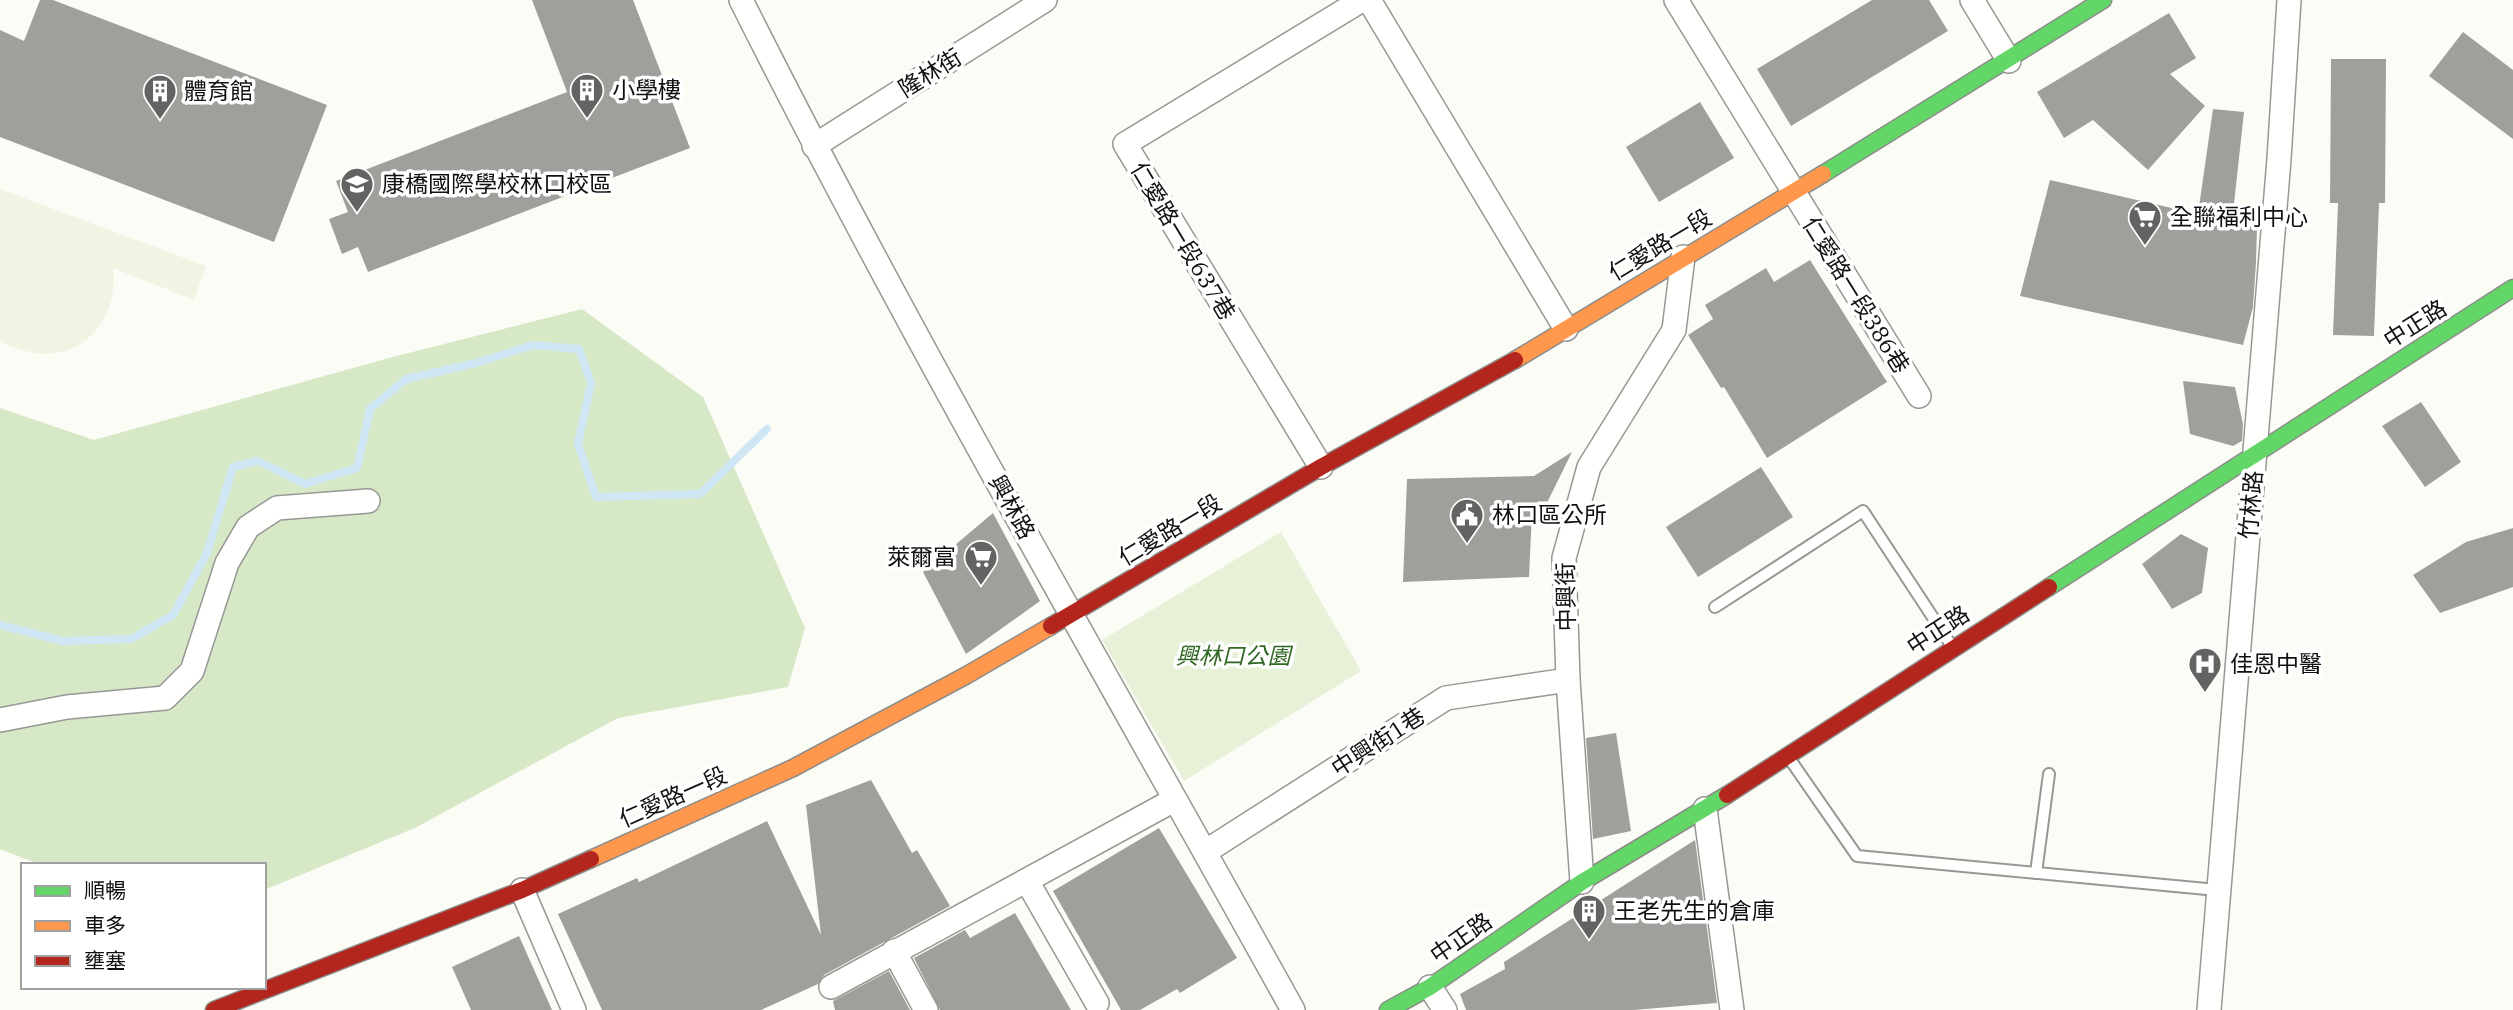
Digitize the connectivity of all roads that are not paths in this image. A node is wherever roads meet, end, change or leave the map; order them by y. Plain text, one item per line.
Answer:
1 (741, 0) edge
2 (1045, 0) edge
3 (1362, 0) edge
4 (1369, 0) edge
5 (1676, 0) edge
6 (1972, 0) edge
7 (2103, 0) edge
8 (2289, 0) edge
9 (2009, 61) junction
10 (814, 146) junction
11 (1793, 193) junction
12 (1683, 257) junction
13 (2513, 288) edge
14 (1566, 329) junction
15 (1919, 396) dead end
16 (2255, 452) junction
17 (1321, 467) junction
18 (369, 501) dead end
19 (1715, 607) dead end
20 (1071, 615) junction
21 (1953, 648) junction
22 (1568, 680) junction
23 (0, 720) edge
24 (1787, 755) junction
25 (2049, 774) dead end
26 (1174, 800) junction
27 (1705, 809) junction
28 (1205, 852) junction
29 (2036, 873) junction
30 (1027, 881) junction
31 (1582, 882) junction
32 (522, 890) junction
33 (2217, 890) junction
34 (894, 951) junction
35 (831, 987) dead end
36 (1430, 987) junction
37 (1097, 1003) dead end
38 (214, 1010) edge
39 (574, 1010) edge
40 (926, 1010) edge
41 (1293, 1010) edge
42 (1388, 1010) edge
43 (1445, 1010) edge
44 (1732, 1010) edge
45 (2209, 1010) edge

1 - 10 street, 興林路
2 - 10 street, 隆林街
3 - 17 street, 仁愛路一段637巷
4 - 14 street
5 - 11 street, 仁愛路一段386巷
6 - 9 street
7 - 9 main road, 仁愛路一段
8 - 16 street, 竹林路
9 - 11 main road, 仁愛路一段
10 - 20 street, 興林路
11 - 12 main road, 仁愛路一段
11 - 15 street, 仁愛路一段386巷
12 - 14 main road, 仁愛路一段
12 - 22 street, 中興街
13 - 16 main road, 中正路
14 - 17 main road, 仁愛路一段
16 - 21 main road, 中正路
16 - 33 street, 竹林路
17 - 20 main road, 仁愛路一段
18 - 23 street
19 - 21 lane
20 - 26 street, 興林路
20 - 32 main road, 仁愛路一段
21 - 24 main road, 中正路
22 - 28 street, 中興街1巷
22 - 31 street, 中興街
24 - 27 main road, 中正路
24 - 29 lane
25 - 29 lane
26 - 28 street, 興林路
26 - 30 street
27 - 31 main road, 中正路
27 - 44 street
28 - 41 street, 興林路
29 - 33 lane
30 - 34 street
30 - 37 street
31 - 36 main road, 中正路
32 - 38 main road, 仁愛路一段
32 - 39 street
33 - 45 street, 竹林路
34 - 35 street
34 - 40 street
36 - 42 main road, 中正路
36 - 43 street

